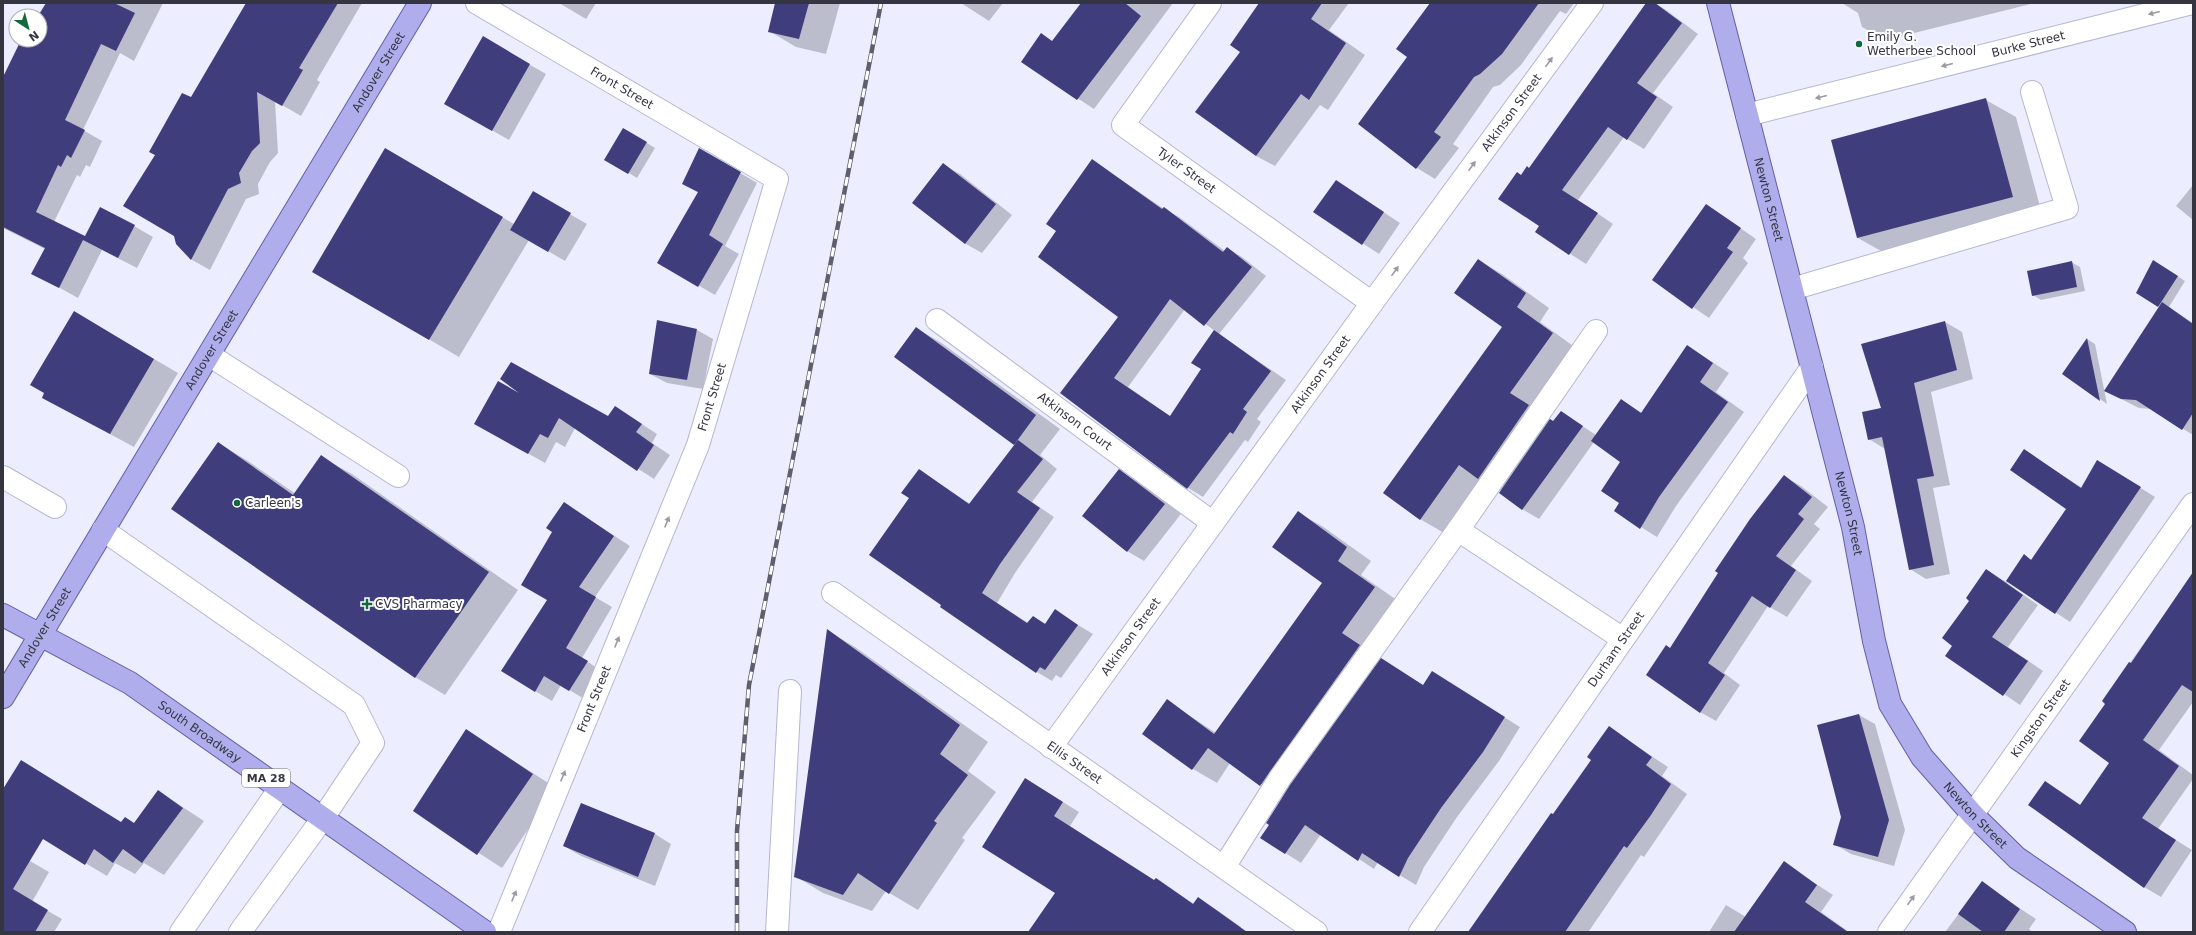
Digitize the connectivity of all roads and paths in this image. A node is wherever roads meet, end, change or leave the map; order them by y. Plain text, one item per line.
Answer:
1 (420, 3) edge
2 (477, 3) edge
3 (1210, 3) edge
4 (1592, 3) edge
5 (1718, 3) edge
6 (2192, 3) edge
7 (2032, 92) dead end
8 (1747, 115) junction
9 (1792, 289) junction
10 (1372, 302) junction
11 (937, 320) dead end
12 (1596, 331) dead end
13 (209, 355) junction
14 (1812, 368) junction
15 (398, 476) dead end
16 (3, 477) edge
17 (2193, 504) edge
18 (55, 507) dead end
19 (1213, 523) junction
20 (103, 530) junction
21 (1458, 530) junction
22 (833, 593) dead end
23 (3, 615) edge
24 (40, 635) junction
25 (1623, 639) junction
26 (790, 691) dead end
27 (3, 697) edge
28 (1052, 746) junction
29 (280, 788) junction
30 (1973, 815) junction
31 (323, 818) junction
32 (1224, 867) junction
33 (181, 932) edge
34 (240, 932) edge
35 (485, 932) edge
36 (499, 932) edge
37 (777, 932) edge
38 (1316, 932) edge
39 (1420, 932) edge
40 (1889, 932) edge
41 (2125, 932) edge

1 - 13 main road, Andover Street
36 -> 2 street, Front Street
3 - 10 street, Tyler Street
10 -> 4 street, Atkinson Street
5 - 8 main road, Newton Street
6 -> 8 street, Burke Street
7 - 9 street
8 - 9 main road, Newton Street
9 - 14 main road, Newton Street
10 - 19 street, Atkinson Street
11 - 19 street, Atkinson Court
12 - 21 street
13 - 15 street
13 - 20 main road, Andover Street
14 - 25 street, Durham Street
14 - 30 main road, Newton Street
16 - 18 street
17 - 30 street, Kingston Street
19 - 28 street, Atkinson Street
20 - 24 main road, Andover Street
20 - 31 street
21 - 25 street
21 - 32 street
22 - 28 street, Ellis Street
23 - 24 main road, South Broadway / MA 28
24 - 27 main road, Andover Street
24 - 29 main road, South Broadway / MA 28
25 - 39 street, Durham Street
26 - 37 street
28 - 32 street, Ellis Street
29 - 31 main road, South Broadway / MA 28
29 - 33 street
40 -> 30 street, Kingston Street
30 - 41 main road, Newton Street
31 - 34 street
31 - 35 main road, South Broadway / MA 28
32 - 38 street, Ellis Street

